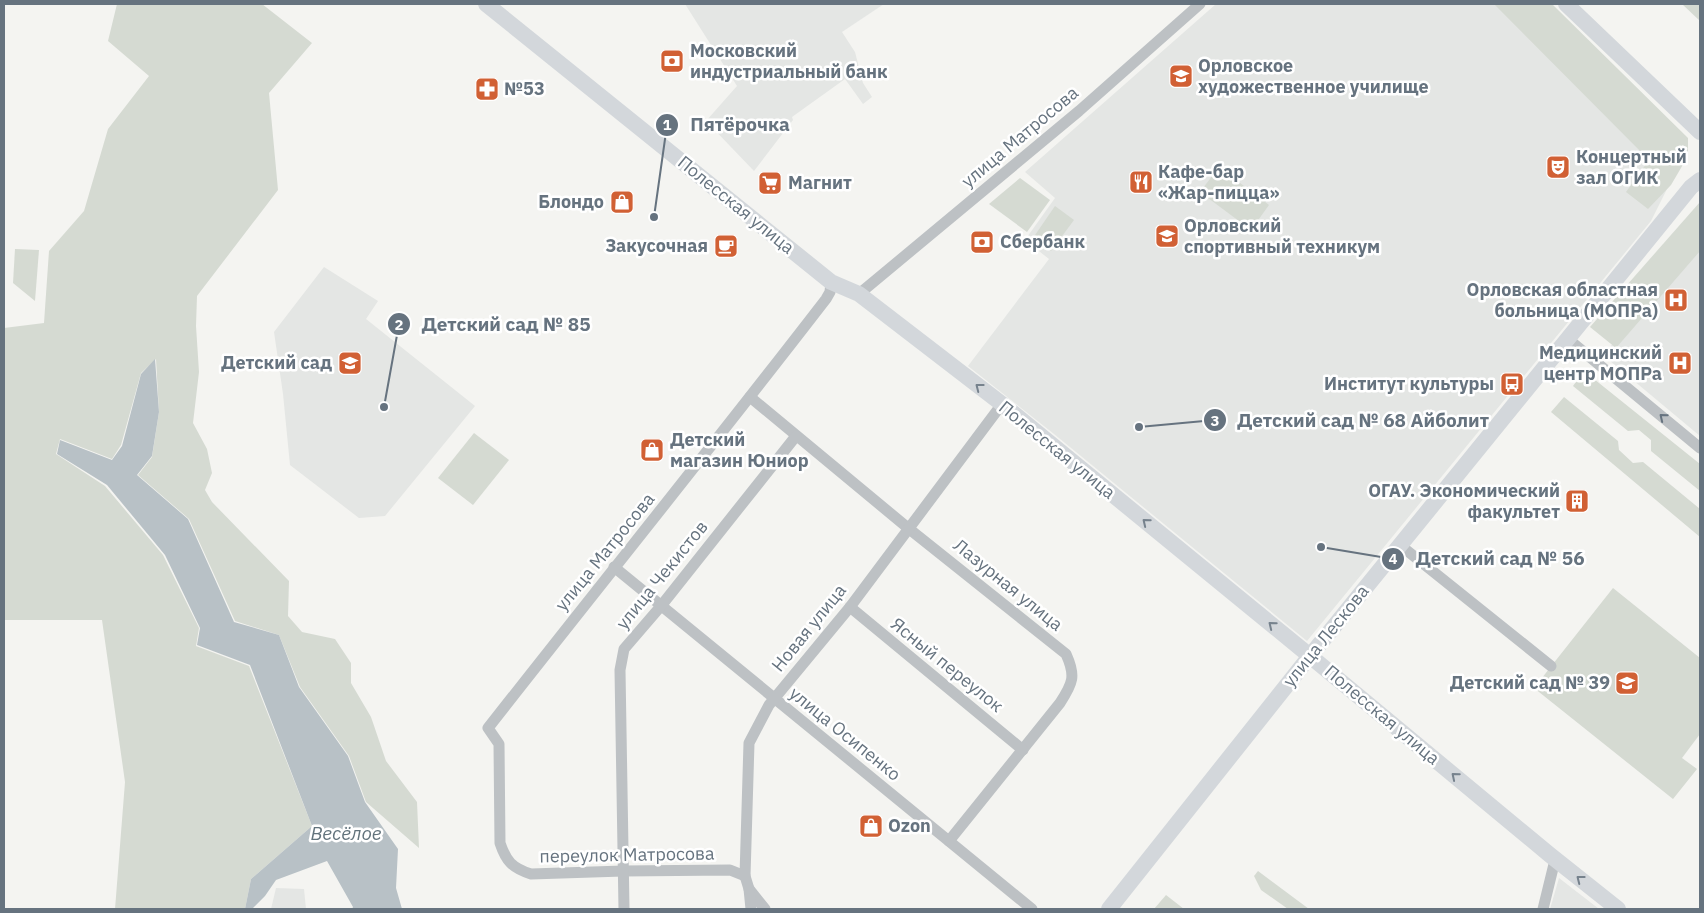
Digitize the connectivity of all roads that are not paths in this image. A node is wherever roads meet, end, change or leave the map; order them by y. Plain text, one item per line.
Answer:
1 (486, 4) edge
2 (1200, 4) edge
3 (1566, 4) edge
4 (1700, 132) edge
5 (1700, 180) edge
6 (831, 282) junction
7 (860, 294) junction
8 (1568, 339) junction
9 (750, 397) junction
10 (1002, 404) junction
11 (796, 436) junction
12 (1700, 448) edge
13 (908, 528) junction
14 (1400, 545) junction
15 (614, 567) junction
16 (661, 606) junction
17 (850, 607) junction
18 (1310, 656) junction
19 (1551, 666) dead end
20 (774, 698) junction
21 (1023, 750) junction
22 (949, 841) junction
23 (1555, 860) junction
24 (512, 865) joint
25 (623, 871) junction
26 (745, 876) junction
27 (749, 889) junction
28 (624, 909) edge
29 (751, 909) edge
30 (765, 909) edge
31 (1032, 909) edge
32 (1109, 909) edge
33 (1543, 909) edge
34 (1618, 909) edge

1 - 6 main road, Полесская улица
2 - 7 street, улица Матросова
3 - 4 main road
5 - 8 main road, улица Лескова
6 - 7 main road, Полесская улица
6 - 9 street, улица Матросова
10 -> 7 main road, Полесская улица
12 -> 8 street
8 - 14 main road, улица Лескова
9 - 11 street, Лазурная улица
9 - 15 street, улица Матросова
10 - 13 street, Новая улица
18 -> 10 main road, Полесская улица
11 - 13 street, Лазурная улица
11 - 16 street, улица Чекистов
13 - 17 street, Новая улица
13 - 21 street, Лазурная улица
14 - 18 main road, улица Лескова
14 - 19 street
15 - 16 street, улица Осипенко
15 - 24 street, улица Матросова
16 - 20 street, улица Осипенко
16 - 25 street, улица Чекистов
17 - 20 street, Новая улица
17 - 21 street, Ясный переулок
23 -> 18 main road, Полесская улица
18 - 32 main road, улица Лескова
20 - 22 street, улица Осипенко
20 - 26 street, Новая улица
21 - 22 street, Лазурная улица
22 - 31 street, улица Осипенко
23 - 33 street
34 -> 23 main road, Полесская улица
24 - 25 street, переулок Матросова
25 - 26 street, переулок Матросова
25 - 28 street, улица Чекистов
26 - 27 street, Новая улица
27 - 29 street, Новая улица
27 - 30 street

